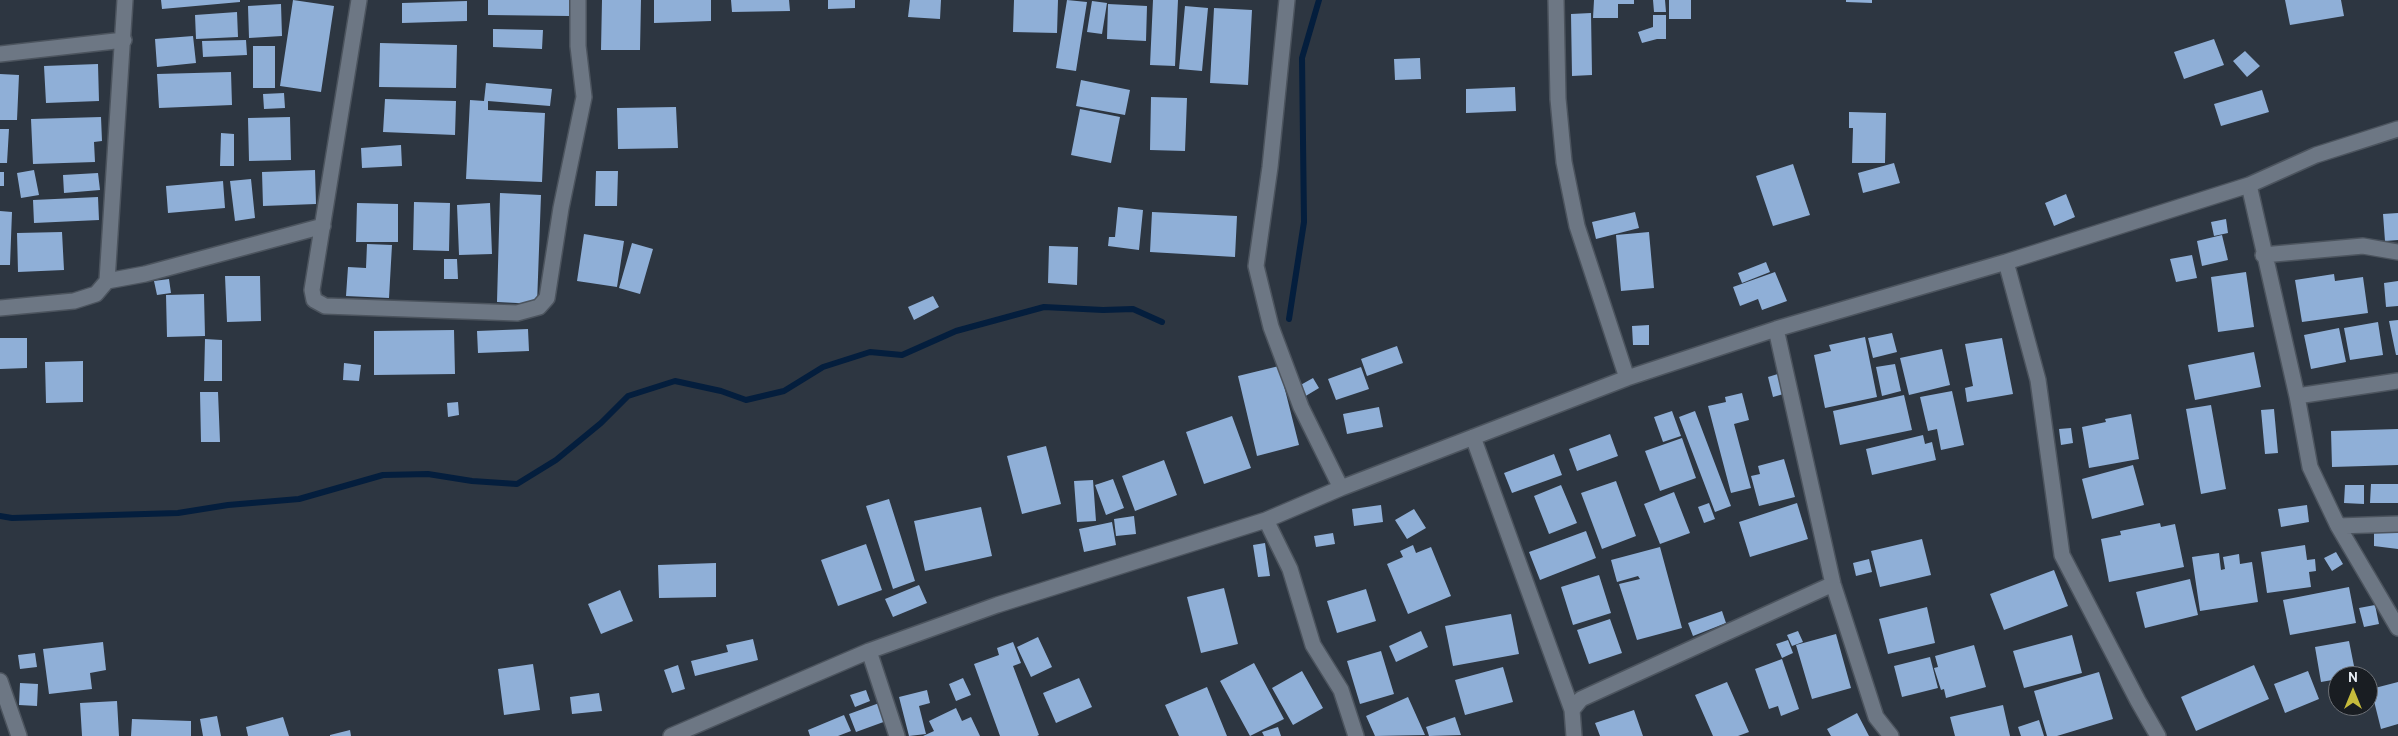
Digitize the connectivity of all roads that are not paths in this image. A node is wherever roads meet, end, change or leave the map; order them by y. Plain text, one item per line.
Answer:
1 (125, 0) edge
2 (359, 0) edge
3 (578, 0) edge
4 (1287, 0) edge
5 (1556, 0) edge
6 (124, 40) junction
7 (0, 54) edge
8 (2398, 129) edge
9 (2249, 184) junction
10 (323, 226) junction
11 (2398, 252) edge
12 (2264, 254) junction
13 (2006, 262) junction
14 (107, 281) junction
15 (0, 308) edge
16 (1776, 329) junction
17 (1627, 378) junction
18 (2398, 381) edge
19 (2296, 396) junction
20 (1473, 437) junction
21 (1341, 488) junction
22 (1266, 520) junction
23 (2398, 524) edge
24 (2338, 526) junction
25 (1833, 584) junction
26 (2398, 628) edge
27 (869, 651) junction
28 (0, 681) edge
29 (1572, 710) junction
30 (19, 736) edge
31 (671, 736) edge
32 (897, 736) edge
33 (1356, 736) edge
34 (1574, 736) edge
35 (1891, 736) edge
36 (2158, 736) edge

1 - 6 street
2 - 10 street
3 - 10 street
4 - 21 street
5 - 17 street
6 - 7 street
6 - 14 street
8 - 9 street
9 - 12 street
9 - 13 street
10 - 14 street
11 - 12 street
12 - 19 street
13 - 16 street
13 - 36 street
14 - 15 street
16 - 17 street
16 - 25 street
17 - 20 street
18 - 19 street
19 - 24 street
20 - 21 street
20 - 29 street
21 - 22 street
22 - 27 street
22 - 33 street
23 - 24 street
24 - 26 street
25 - 29 street
25 - 35 street
27 - 31 street
27 - 32 street
28 - 30 street
29 - 34 street

